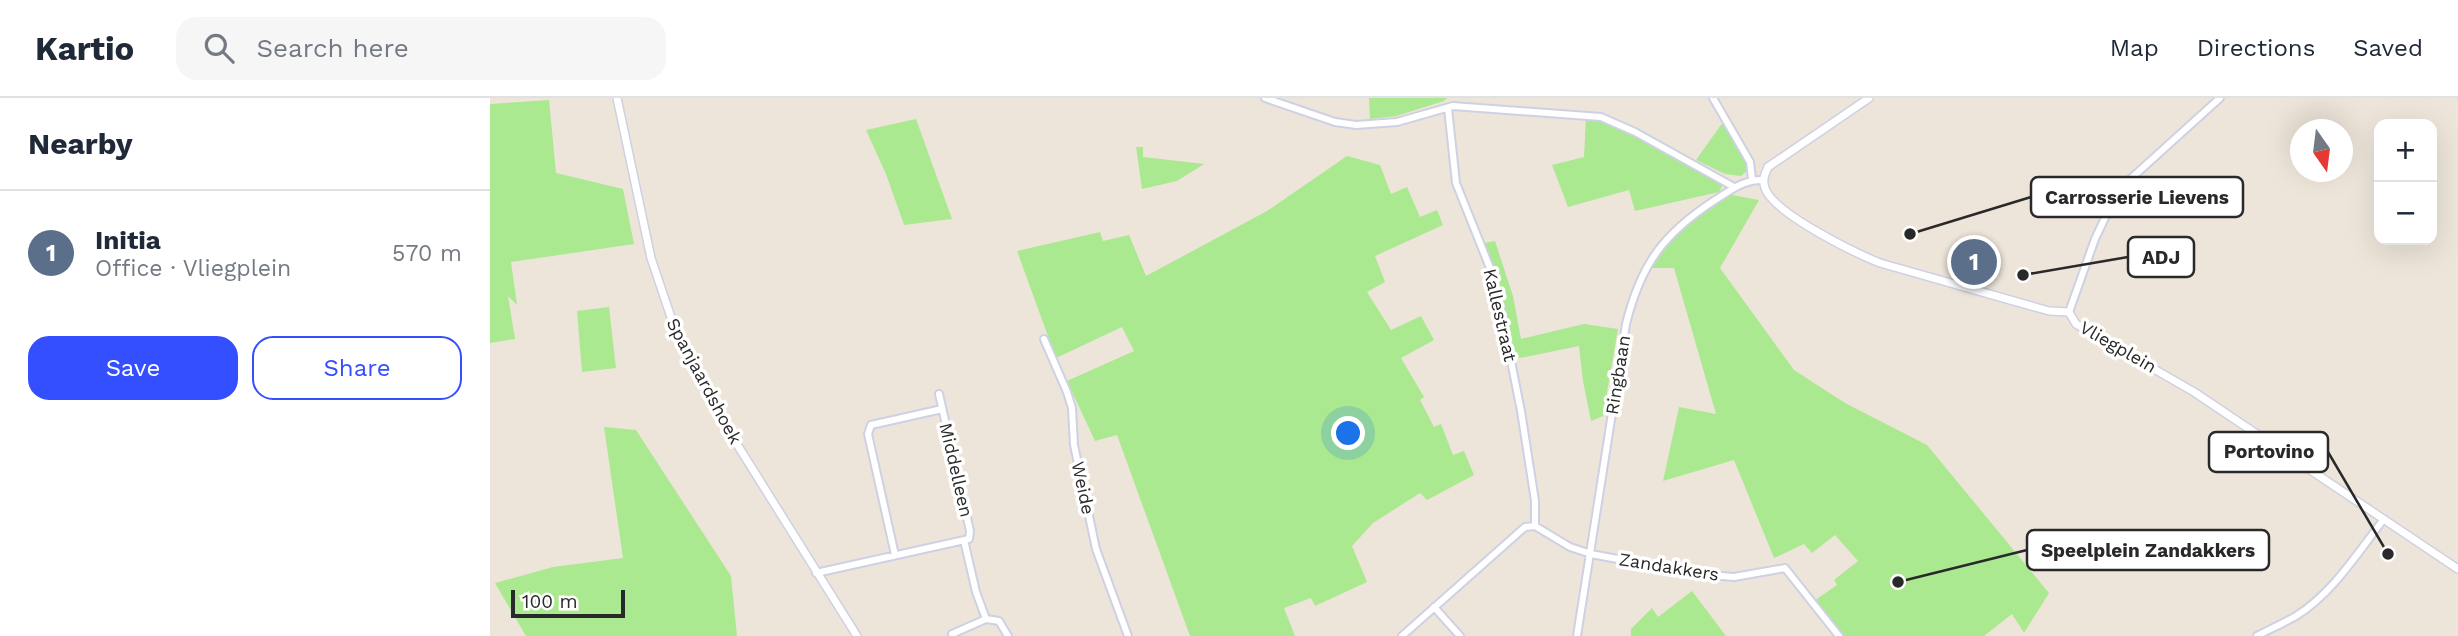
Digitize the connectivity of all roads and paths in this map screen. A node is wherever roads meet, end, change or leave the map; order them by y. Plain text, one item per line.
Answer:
1 (617, 98) edge
2 (1265, 98) edge
3 (1453, 98) edge
4 (1713, 98) edge
5 (1869, 98) edge
6 (2220, 98) edge
7 (1450, 107) junction
8 (1752, 179) junction
9 (1764, 180) junction
10 (1734, 187) junction
11 (2069, 312) junction
12 (1044, 339) dead end
13 (939, 394) dead end
14 (942, 409) junction
15 (2384, 519) junction
16 (1535, 526) junction
17 (964, 540) junction
18 (1591, 554) junction
19 (895, 555) junction
20 (2458, 569) edge
21 (816, 573) junction
22 (1434, 607) junction
23 (986, 619) junction
24 (952, 634) dead end
25 (856, 636) edge
26 (1008, 636) edge
27 (1128, 636) edge
28 (1402, 636) edge
29 (1460, 636) edge
30 (1577, 636) edge
31 (1839, 636) edge
32 (2257, 636) edge

1 - 21 street, Spanjaardshoek
2 - 7 street
3 - 7 street, Kallestraat
4 - 8 street
5 - 9 street
6 - 11 street
7 - 10 street
7 - 16 street, Kallestraat
8 - 9 street, Ringbaan
8 - 10 street, Ringbaan
9 - 11 street, Vliegplein
10 - 18 street, Ringbaan
11 - 15 street, Vliegplein
12 - 27 street, Weide
13 - 14 street, Middelleen
14 - 17 street, Middelleen
14 - 19 street, Middelleen
15 - 20 street, Vliegplein
15 - 32 street
16 - 18 street
16 - 22 street
17 - 19 street, Middelleen
17 - 23 street
18 - 30 street, Ringbaan
18 - 31 street, Zandakkers
19 - 21 street, Middelleen
21 - 25 street, Spanjaardshoek
22 - 28 street
22 - 29 street
23 - 24 street
23 - 26 street

